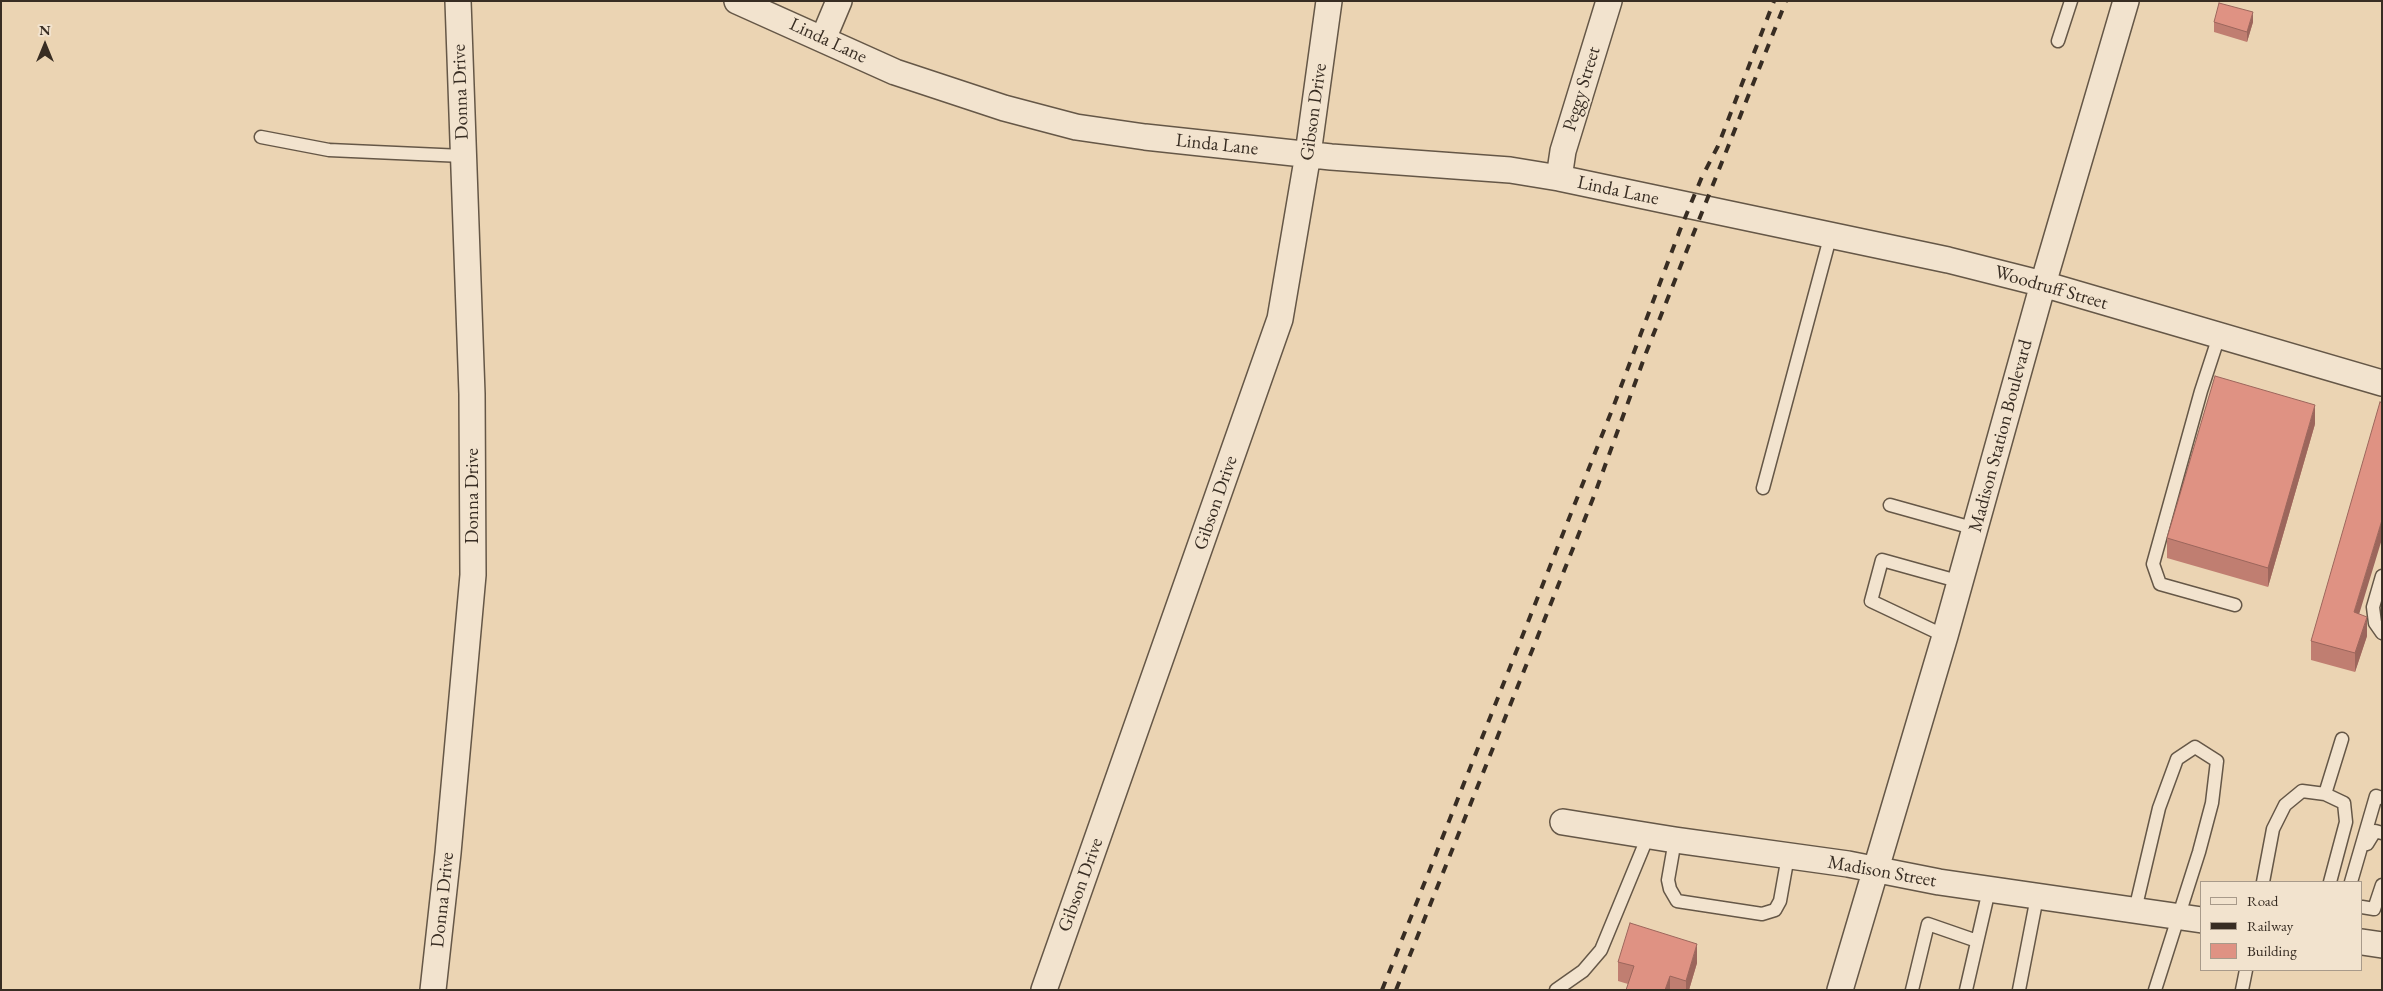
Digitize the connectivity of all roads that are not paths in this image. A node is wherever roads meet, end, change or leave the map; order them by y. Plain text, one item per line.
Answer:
1 (458, 1) edge
2 (737, 1) edge
3 (839, 1) edge
4 (1329, 1) edge
5 (1609, 1) edge
6 (2071, 1) edge
7 (2126, 1) edge
8 (823, 39) junction
9 (2058, 41) dead end
10 (261, 137) dead end
11 (1308, 154) junction
12 (463, 156) junction
13 (1559, 178) junction
14 (1715, 211) joint
15 (1831, 234) junction
16 (2042, 284) junction
17 (2219, 336) junction
18 (2382, 383) edge
19 (1763, 488) dead end
20 (1890, 505) dead end
21 (1976, 530) junction
22 (2382, 576) edge
23 (1961, 582) junction
24 (2235, 606) dead end
25 (2382, 633) edge
26 (1946, 636) junction
27 (2342, 739) dead end
28 (2325, 794) junction
29 (2379, 797) edge
30 (1562, 822) dead end
31 (2382, 832) edge
32 (1648, 836) junction
33 (1674, 840) junction
34 (1788, 856) junction
35 (1875, 870) junction
36 (2263, 881) edge
37 (2330, 881) edge
38 (2353, 881) edge
39 (2353, 881) edge
40 (2382, 885) edge
41 (1989, 890) junction
42 (2037, 896) junction
43 (2363, 908) edge
44 (2135, 910) junction
45 (2190, 918) edge
46 (1977, 941) junction
47 (2363, 942) edge
48 (2382, 945) edge
49 (2246, 971) edge
50 (433, 990) edge
51 (1044, 990) edge
52 (1556, 990) edge
53 (1840, 990) edge
54 (1912, 990) edge
55 (1966, 990) edge
56 (2019, 990) edge
57 (2154, 990) edge
58 (2242, 990) edge

1 - 12 street, Donna Drive
2 - 8 street, Linda Lane
3 - 8 street
4 - 11 street, Gibson Drive
5 - 13 street, Peggy Street
6 - 9 lane
7 - 16 street, Madison Station Boulevard
8 - 11 street, Linda Lane
10 - 12 lane
11 - 13 street, Linda Lane
11 - 51 street, Gibson Drive
12 - 50 street, Donna Drive
13 - 14 street, Linda Lane
14 - 15 street, Woodruff Street
15 - 16 street, Woodruff Street
15 - 19 lane
16 - 17 street, Woodruff Street
16 - 21 street, Madison Station Boulevard
17 - 18 street, Woodruff Street
17 - 24 lane
20 - 21 lane
21 - 23 street, Madison Station Boulevard
22 - 25 lane
23 - 26 street, Madison Station Boulevard
23 - 26 lane
26 - 35 street, Madison Station Boulevard
27 - 28 lane
28 - 36 lane
28 - 37 lane
29 - 38 lane
30 - 32 street, Madison Street
31 - 39 lane
32 - 33 street, Madison Street
32 - 52 lane
33 - 34 street, Madison Street
33 - 34 lane
34 - 35 street, Madison Street
35 - 41 street, Madison Street
35 - 53 street, Madison Station Boulevard
40 - 43 lane
41 - 42 street, Madison Street
41 - 46 lane
42 - 44 street, Madison Street
42 - 56 lane
44 - 45 street, Madison Street
44 - 45 lane
45 - 57 lane
46 - 54 lane
46 - 55 lane
47 - 48 street
49 - 58 lane

